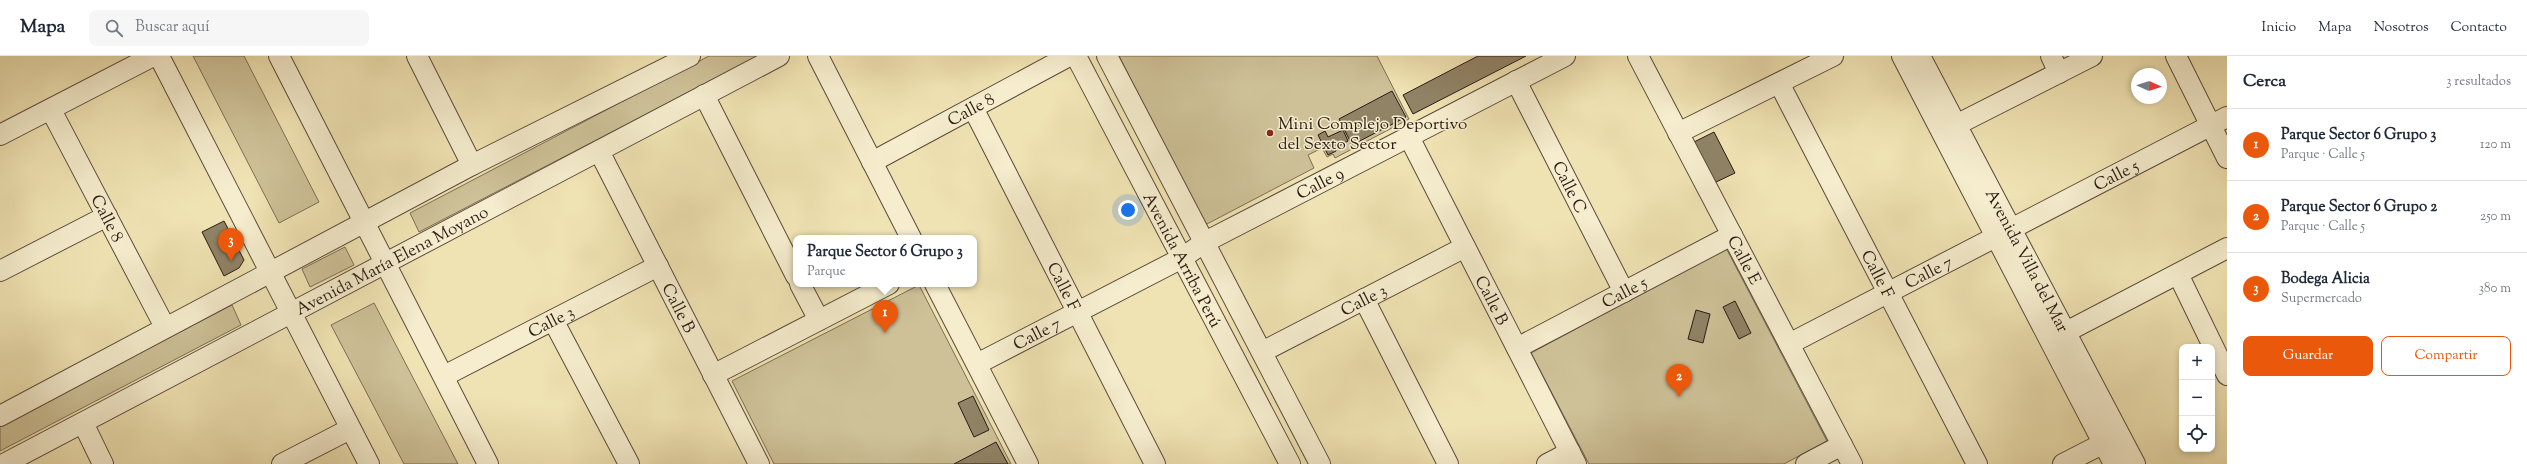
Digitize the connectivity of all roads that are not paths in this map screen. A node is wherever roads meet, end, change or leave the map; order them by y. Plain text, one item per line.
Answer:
1 (153, 56) edge
2 (159, 56) edge
3 (279, 56) edge
4 (417, 56) edge
5 (779, 56) edge
6 (818, 56) edge
7 (1069, 56) edge
8 (1076, 56) edge
9 (1107, 56) edge
10 (1565, 56) edge
11 (1638, 56) edge
12 (1833, 56) edge
13 (1902, 56) edge
14 (1920, 56) edge
15 (2092, 56) edge
16 (2176, 56) edge
17 (687, 57) edge
18 (2055, 64) edge
19 (1516, 81) junction
20 (1779, 83) junction
21 (704, 95) junction
22 (973, 108) junction
23 (51, 110) junction
24 (2219, 121) edge
25 (1956, 125) junction
26 (1678, 133) junction
27 (0, 135) edge
28 (1409, 137) junction
29 (599, 151) junction
30 (2227, 158) edge
31 (872, 162) junction
32 (472, 165) junction
33 (107, 216) junction
34 (366, 222) junction
35 (2003, 232) junction
36 (910, 235) edge
37 (1732, 235) junction
38 (1205, 242) junction
39 (1465, 247) junction
40 (2227, 248) edge
41 (1182, 258) junction
42 (387, 263) junction
43 (658, 266) junction
44 (793, 270) edge
45 (0, 272) edge
46 (270, 273) junction
47 (2178, 274) junction
48 (802, 287) edge
49 (883, 287) edge
50 (937, 287) edge
51 (1624, 292) junction
52 (1888, 292) junction
53 (1364, 299) junction
54 (1077, 312) junction
55 (291, 314) junction
56 (553, 320) junction
57 (819, 320) junction
58 (165, 327) junction
59 (2066, 332) junction
60 (1789, 344) junction
61 (1516, 348) junction
62 (1262, 352) junction
63 (977, 364) junction
64 (2227, 374) edge
65 (714, 375) junction
66 (444, 376) junction
67 (0, 416) edge
68 (83, 423) junction
69 (350, 428) junction
70 (2104, 443) junction
71 (1842, 445) junction
72 (1573, 458) edge
73 (4, 464) edge
74 (103, 464) edge
75 (282, 464) edge
76 (369, 464) edge
77 (488, 464) edge
78 (629, 464) edge
79 (759, 464) edge
80 (1028, 464) edge
81 (1155, 464) edge
82 (1290, 464) edge
83 (1320, 464) edge
84 (1448, 464) edge
85 (1546, 464) edge
86 (1806, 464) edge
87 (1852, 464) edge
88 (1977, 464) edge
89 (2063, 464) edge
90 (2114, 464) edge
91 (2136, 464) edge

1 - 23 street
2 - 46 street
3 - 34 street
4 - 32 street
5 - 21 street, Avenida María Elena Moyano
6 - 31 street
7 - 22 street, Calle 8
8 - 41 street, Avenida Arriba Perú
9 - 38 street, Avenida Arriba Perú
10 - 19 street, Calle 9
11 - 26 street, Calle E
12 - 20 street
13 - 35 street, Avenida Villa del Mar
14 - 25 street, Avenida Villa del Mar
15 - 18 street
16 - 24 street
17 - 32 street
18 - 25 street
19 - 28 street, Calle 9
19 - 51 street, Calle C
20 - 26 street
20 - 52 street, Calle F
21 - 29 street, Avenida María Elena Moyano
21 - 44 street
22 - 31 street, Calle 8
22 - 54 street, Calle F
23 - 27 street
23 - 33 street, Calle 8
24 - 30 street
24 - 35 street, Calle 5
25 - 35 street, Avenida Villa del Mar
26 - 37 street, Calle E
28 - 38 street, Calle 9
28 - 39 street, Calle B
29 - 42 street, Avenida María Elena Moyano
29 - 43 street, Calle B
31 - 36 street
32 - 34 street
33 - 45 street
33 - 58 street, Calle 8
34 - 42 street
34 - 46 street
35 - 52 street, Calle 7
35 - 59 street, Avenida Villa del Mar
35 - 70 street, Avenida Villa del Mar
37 - 51 street, Calle 5
37 - 60 street, Calle E
38 - 41 street, Calle 9
38 - 62 street, Avenida Arriba Perú
39 - 53 street, Calle 3
39 - 61 street, Calle B
40 - 47 street
41 - 54 street, Calle 7
41 - 82 street, Avenida Arriba Perú
42 - 55 street, Avenida María Elena Moyano
42 - 66 street
43 - 56 street, Calle 3
43 - 65 street, Calle B
46 - 55 street
46 - 58 street
47 - 59 street
47 - 64 street
48 - 57 street
49 - 57 street
50 - 63 street
51 - 61 street, Calle 5
52 - 60 street, Calle 7
52 - 88 street, Calle F
53 - 62 street, Calle 3
53 - 84 street
54 - 63 street, Calle 7
54 - 81 street, Calle F
55 - 68 street, Avenida María Elena Moyano
55 - 69 street
56 - 66 street, Calle 3
56 - 78 street
57 - 65 street
58 - 67 street
59 - 91 street, Avenida Villa del Mar
60 - 71 street, Calle E
61 - 72 street, Calle B
62 - 83 street, Avenida Arriba Perú
63 - 80 street
65 - 79 street, Calle B
66 - 77 street
68 - 73 street, Avenida María Elena Moyano
68 - 74 street
69 - 75 street
69 - 76 street
70 - 89 street
70 - 90 street, Avenida Villa del Mar
71 - 86 street
71 - 87 street, Calle E
72 - 85 street

